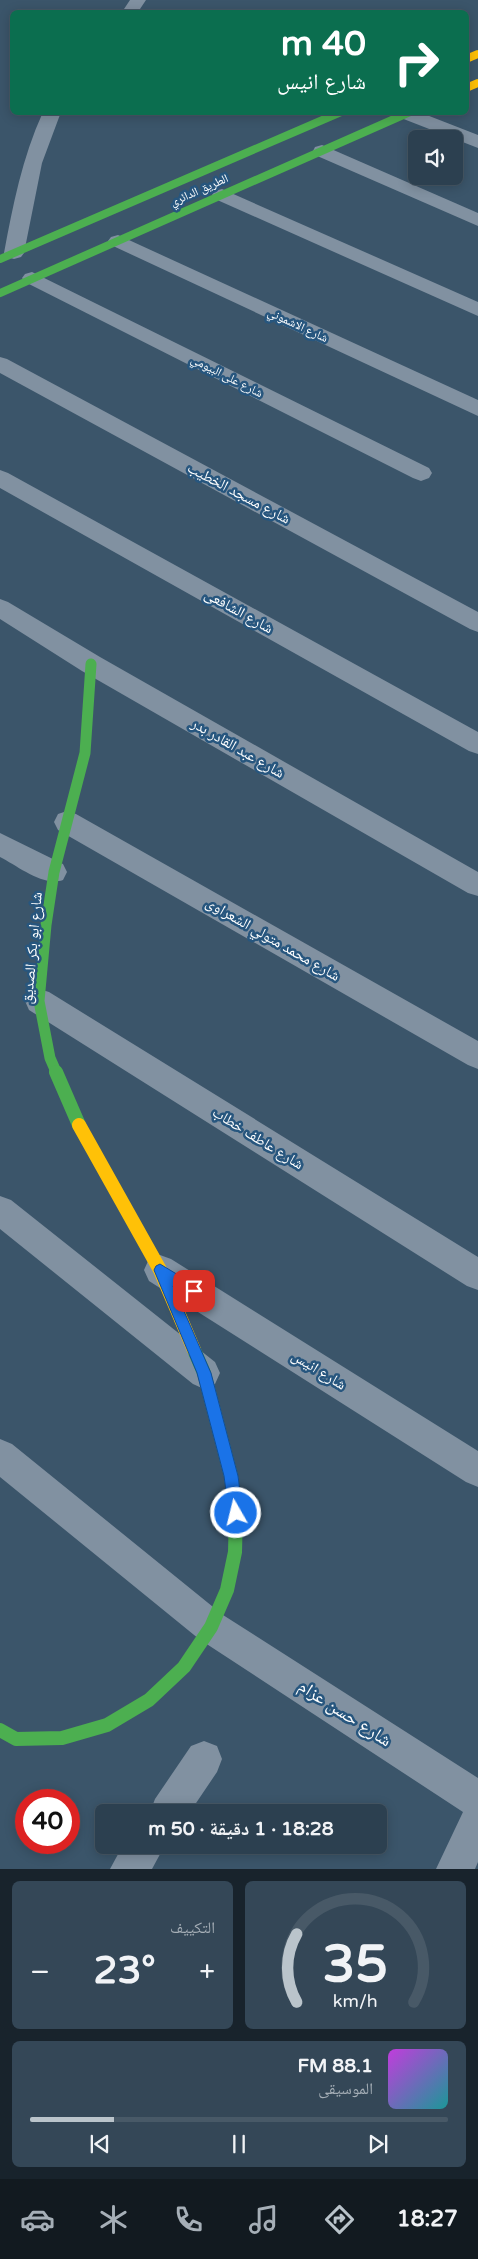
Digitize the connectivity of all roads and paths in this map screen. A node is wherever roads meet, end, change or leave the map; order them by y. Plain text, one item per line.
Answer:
1 (51, 115) edge
2 (334, 115) edge
3 (403, 115) edge
4 (413, 115) edge
5 (478, 142) edge
6 (322, 151) junction
7 (222, 195) junction
8 (478, 220) edge
9 (118, 241) junction
10 (7, 256) edge
11 (32, 278) junction
12 (0, 293) edge
13 (478, 310) edge
14 (0, 364) edge
15 (478, 408) edge
16 (421, 473) dead end
17 (0, 478) edge
18 (0, 608) edge
19 (478, 624) edge
20 (91, 664) junction
21 (478, 744) edge
22 (67, 822) junction
23 (0, 844) edge
24 (54, 872) junction
25 (478, 885) edge
26 (39, 1001) junction
27 (478, 1056) edge
28 (0, 1210) edge
29 (160, 1270) junction
30 (478, 1275) edge
31 (204, 1373) junction
32 (0, 1456) edge
33 (478, 1470) edge
34 (211, 1627) junction
35 (0, 1730) edge
36 (204, 1759) dead end
37 (478, 1800) edge
38 (173, 1804) edge
39 (478, 1822) edge
40 (140, 1854) edge
41 (129, 1869) edge
42 (455, 1869) edge

1 - 10 street
2 - 10 main road, الطريق الدائري
3 - 6 main road, الطريق الدائري
4 - 5 street
6 - 7 main road, الطريق الدائري
6 - 8 street
7 - 9 main road, الطريق الدائري
7 - 13 street
9 - 11 main road, الطريق الدائري
9 - 15 street, شارع الاشموني
11 - 12 main road, الطريق الدائري
11 - 16 street, شارع على البيومي
14 - 19 street, شارع مسجد الخطيب
17 - 21 street, شارع الشافعى
18 - 20 street, شارع عبد القادر بدر
20 - 22 main road, شارع ابو بكر الصديق
20 - 25 street, شارع عبد القادر بدر
22 - 24 main road, شارع ابو بكر الصديق
22 - 27 street, شارع محمد متولي الشعراوى
23 - 24 street
24 - 26 main road, شارع ابو بكر الصديق
26 - 29 main road, شارع ابو بكر الصديق
26 - 30 street, شارع عاطف خطاب
28 - 31 street
29 - 31 main road, شارع ابو بكر الصديق
29 - 33 street, شارع انيس
31 - 34 main road, شارع ابو بكر الصديق
32 - 34 street, شارع حسن عزام
34 - 35 main road, شارع ابو بكر الصديق
34 - 37 street, شارع حسن عزام
36 - 38 street
39 - 42 street
40 - 41 street

